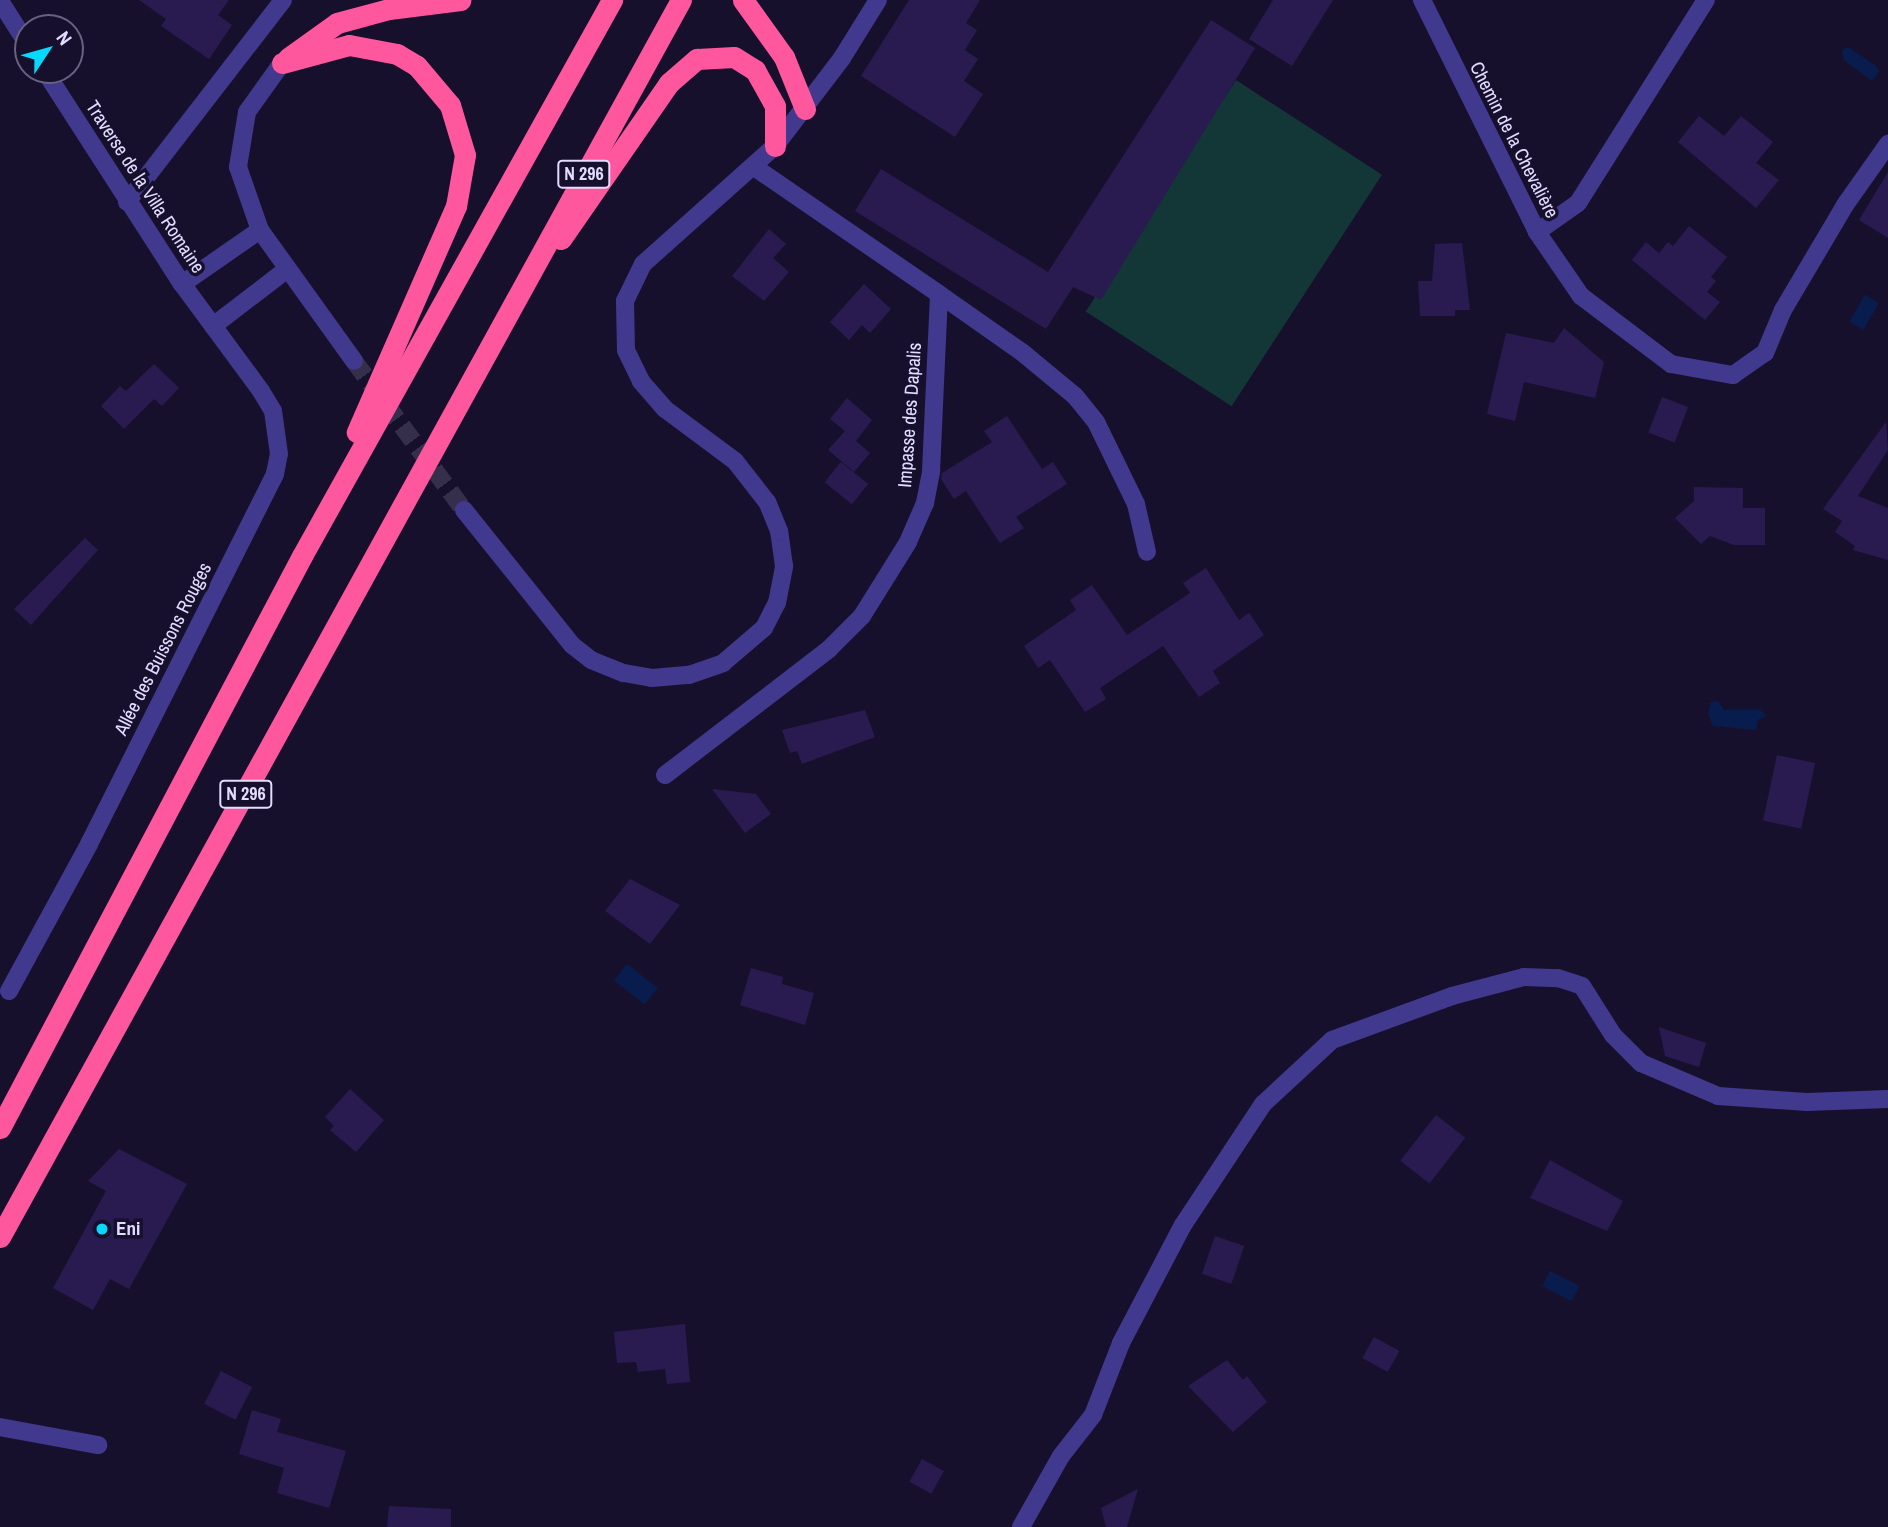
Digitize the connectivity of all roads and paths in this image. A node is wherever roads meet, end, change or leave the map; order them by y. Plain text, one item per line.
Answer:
1 (283, 0) edge
2 (460, 0) edge
3 (612, 0) edge
4 (681, 0) edge
5 (743, 0) edge
6 (878, 0) edge
7 (1422, 0) edge
8 (1706, 0) edge
9 (0, 1) edge
10 (14, 23) edge
11 (282, 63) junction
12 (53, 84) edge
13 (805, 109) junction
14 (1888, 144) edge
15 (775, 146) junction
16 (756, 168) junction
17 (127, 201) junction
18 (260, 230) junction
19 (1536, 232) junction
20 (286, 270) junction
21 (182, 284) junction
22 (939, 294) junction
23 (213, 326) junction
24 (487, 348) junction
25 (354, 361) tunnel mouth
26 (464, 510) tunnel mouth
27 (1147, 552) dead end
28 (302, 556) junction
29 (665, 775) dead end
30 (9, 991) dead end
31 (1888, 1099) edge
32 (0, 1128) edge
33 (0, 1237) edge
34 (0, 1427) edge
35 (98, 1445) dead end
36 (1021, 1527) edge

1 - 17 street
2 - 11 highway
3 - 28 highway, N 296
4 - 24 highway, N 296
5 - 13 highway
6 - 13 street
7 - 19 street, Chemin de la Chevalière
8 - 19 street
9 - 10 street
11 - 18 street
11 - 28 highway, N 296
12 - 17 street, Traverse de la Villa Romaine
13 - 15 street
14 - 19 street, Chemin de la Chevalière
15 - 16 street
15 - 24 highway
16 - 22 street
16 - 26 street
17 - 21 street, Traverse de la Villa Romaine
18 - 20 street
18 - 21 street
20 - 23 street
20 - 25 street
21 - 23 street, Traverse de la Villa Romaine
22 - 27 street
22 - 29 street, Impasse des Dapalis
23 - 30 street, Allée des Buissons Rouges
24 - 33 highway, N 296
28 - 32 highway, N 296
31 - 36 street
34 - 35 street

